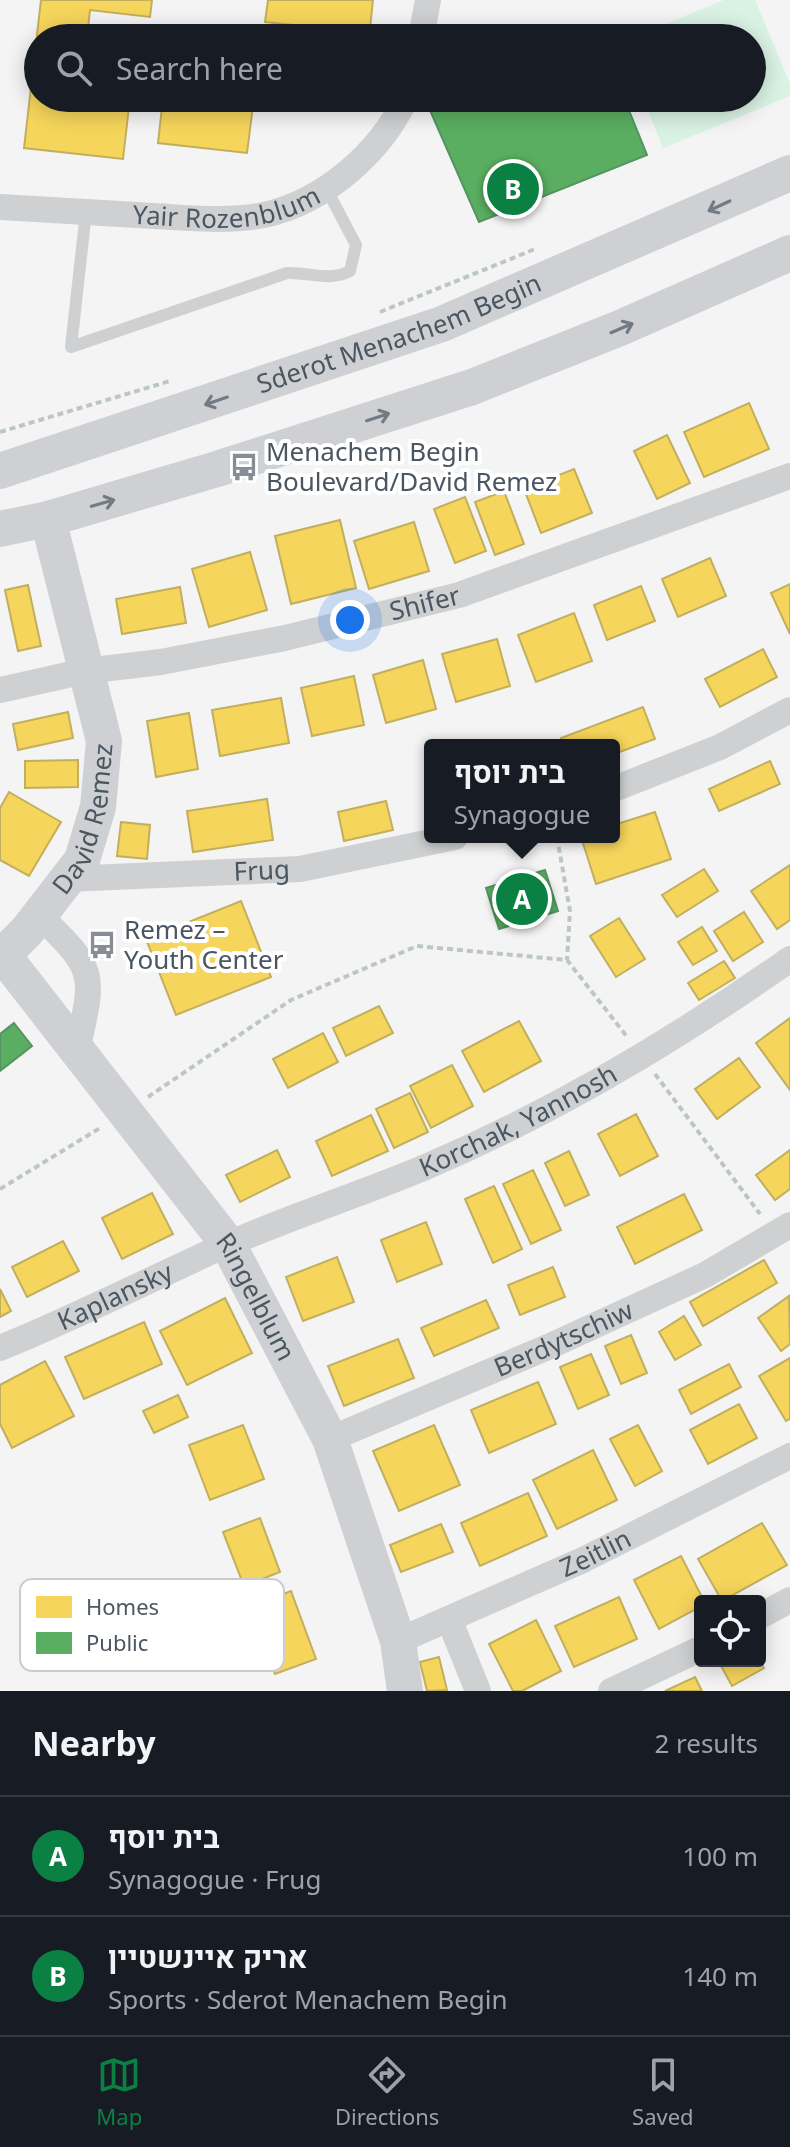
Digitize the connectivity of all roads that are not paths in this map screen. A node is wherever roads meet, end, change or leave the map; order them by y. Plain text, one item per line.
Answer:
1 (428, 0) edge
2 (424, 24) edge
3 (399, 112) edge
4 (790, 173) edge
5 (326, 188) junction
6 (0, 207) edge
7 (86, 212) junction
8 (790, 253) edge
9 (0, 471) edge
10 (788, 482) edge
11 (48, 519) junction
12 (0, 529) edge
13 (85, 671) junction
14 (0, 690) edge
15 (790, 710) edge
16 (620, 787) edge
17 (426, 843) edge
18 (66, 879) junction
19 (39, 915) junction
20 (1, 957) edge
21 (790, 959) edge
22 (77, 1051) junction
23 (782, 1230) edge
24 (228, 1244) junction
25 (0, 1348) edge
26 (330, 1439) junction
27 (790, 1456) edge
28 (790, 1600) edge
29 (766, 1613) edge
30 (449, 1619) junction
31 (398, 1641) junction
32 (694, 1652) edge
33 (405, 1691) edge
34 (478, 1691) edge
35 (611, 1691) edge

1 - 2 street
3 - 5 street, Yair Rozenblum
4 -> 9 main road, Sderot Menachem Begin
5 - 7 street, Yair Rozenblum
5 - 7 lane
6 - 7 street, Yair Rozenblum
11 -> 8 main road
10 - 13 street, Shifer
11 - 12 main road
11 - 13 main road, David Remez
13 - 14 street, Shifer
13 - 18 main road, David Remez
15 - 16 street
17 - 18 street, Frug
18 - 19 main road, David Remez
19 - 20 main road, David Remez
19 - 22 street
20 - 22 main road, Ringelblum
21 - 24 street, Korchak, Yannosh
22 - 24 main road, Ringelblum
23 - 26 street, Berdytschiw
24 - 25 street, Kaplansky
24 - 26 main road, Ringelblum
26 - 31 main road, Ringelblum
27 - 30 street, Zeitlin
28 - 29 street
30 - 31 street, Zeitlin
30 - 34 street
31 - 33 main road, Ringelblum
32 - 35 street

